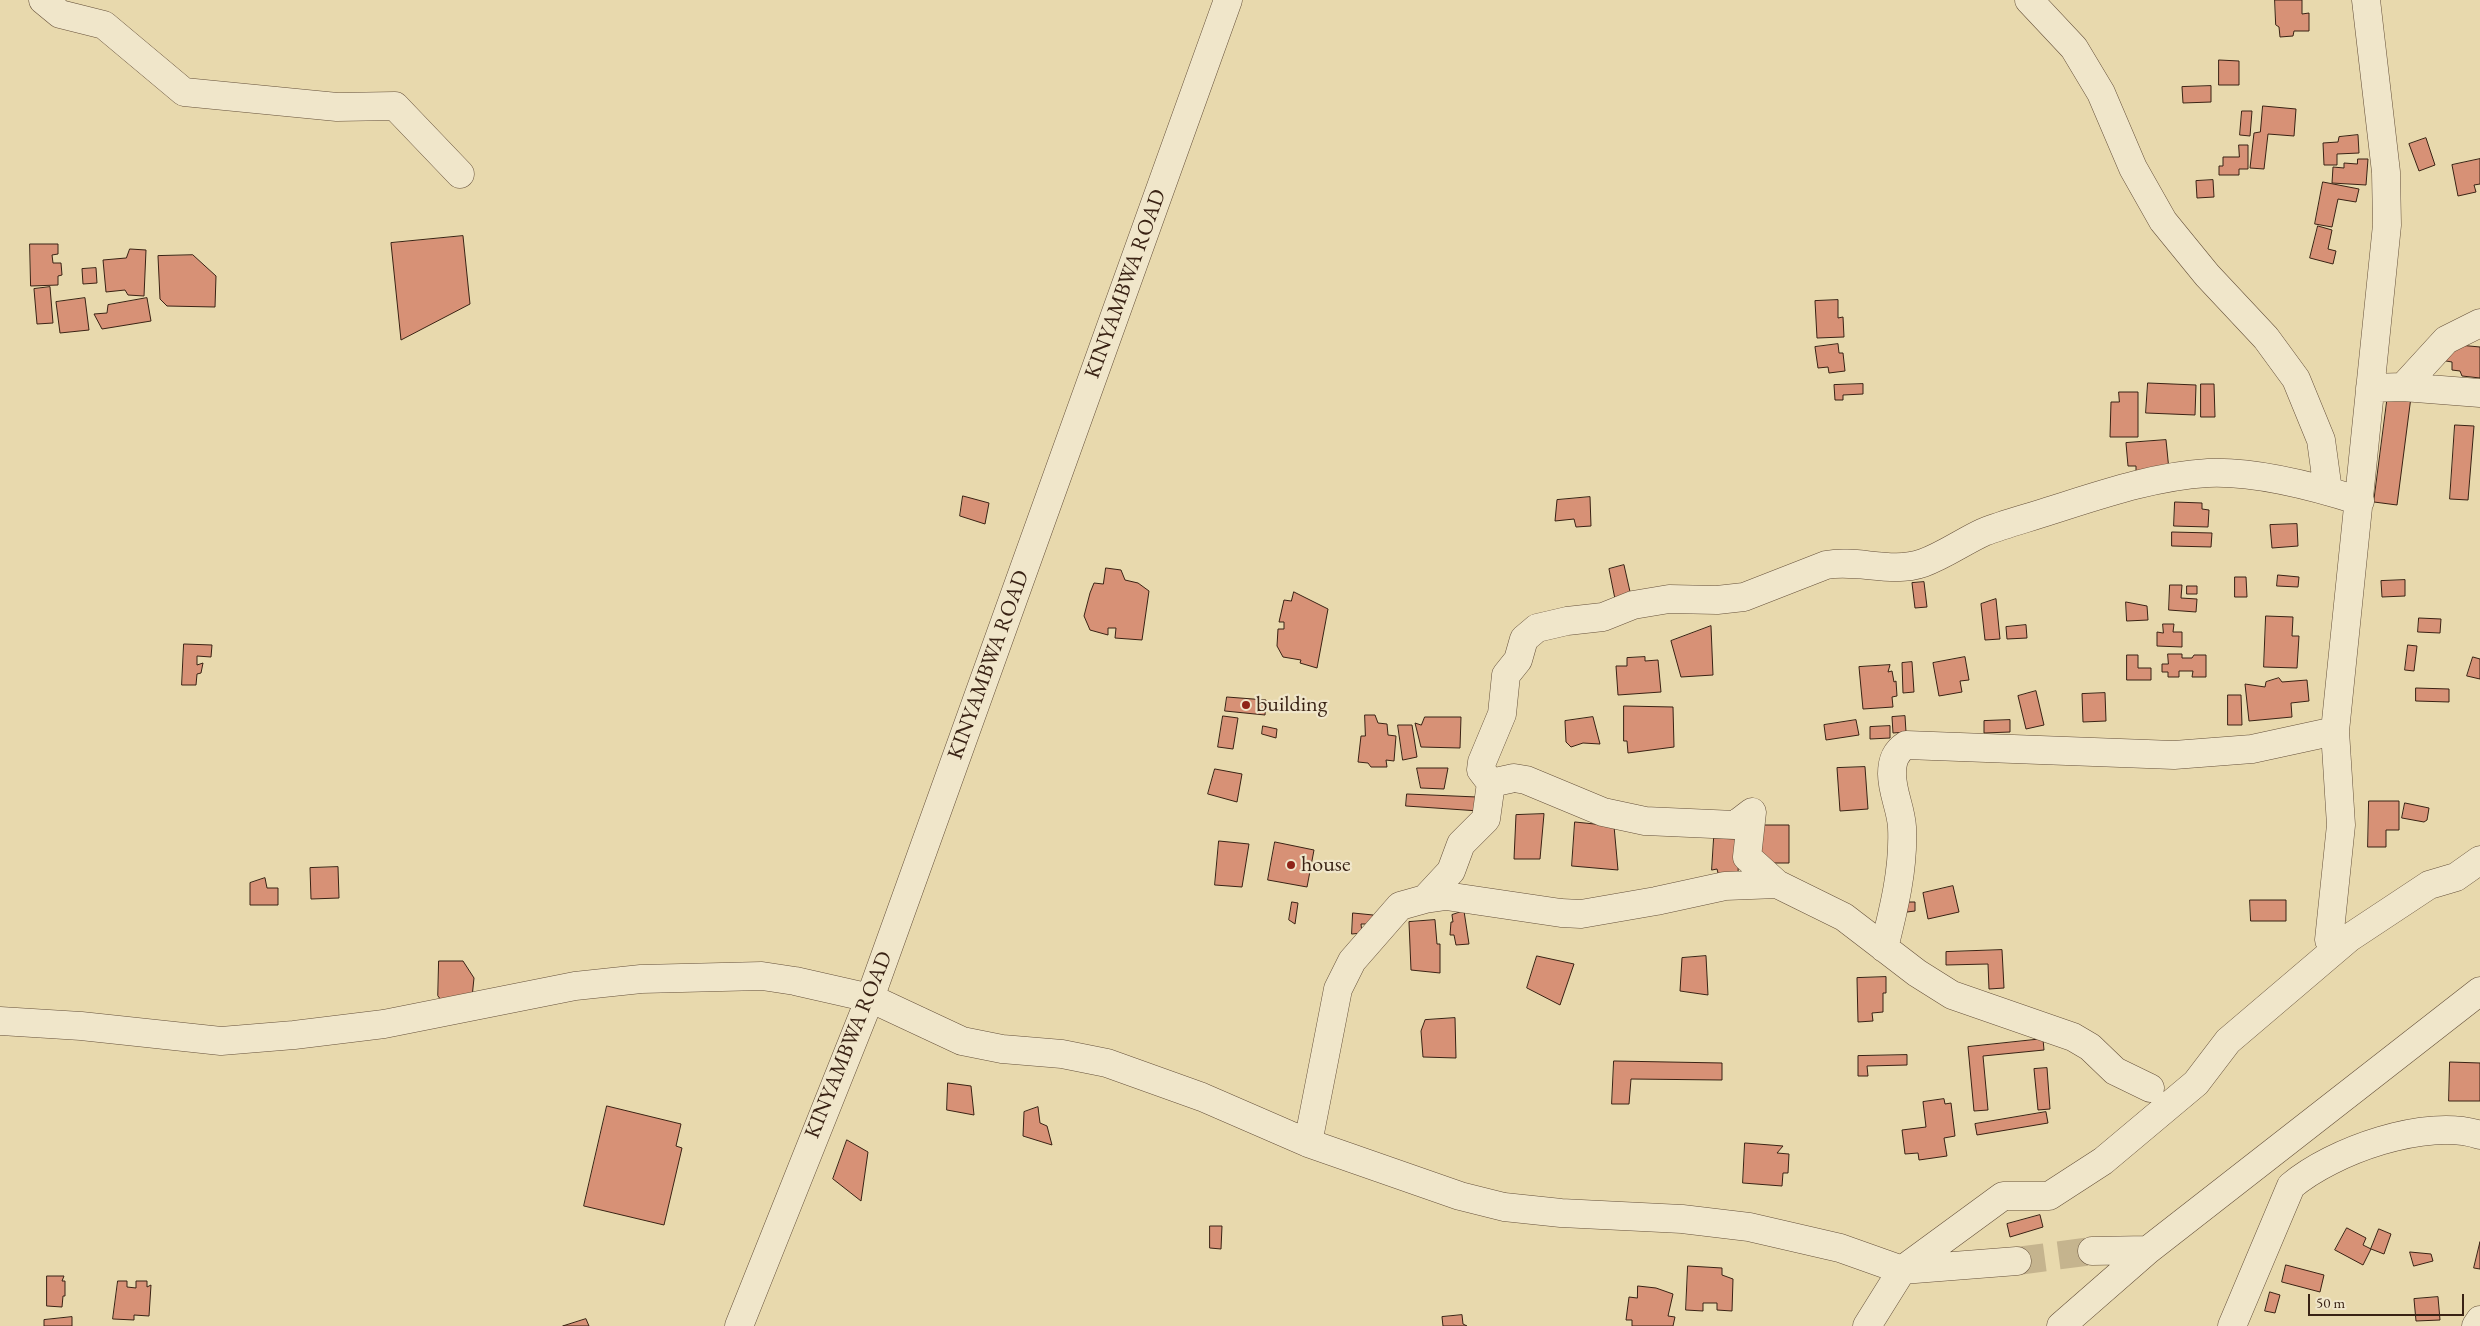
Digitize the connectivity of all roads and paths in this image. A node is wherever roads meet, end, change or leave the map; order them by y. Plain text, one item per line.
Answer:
1 (43, 0) edge
2 (1228, 0) edge
3 (2029, 0) edge
4 (2366, 0) edge
5 (460, 174) dead end
6 (2480, 323) edge
7 (2403, 387) junction
8 (2370, 388) junction
9 (2480, 393) edge
10 (2328, 492) junction
11 (2360, 501) junction
12 (2335, 731) junction
13 (1491, 783) junction
14 (2480, 860) edge
15 (1777, 884) junction
16 (1425, 899) junction
17 (2329, 940) dead end
18 (1884, 948) junction
19 (2480, 991) edge
20 (870, 998) junction
21 (0, 1021) edge
22 (2150, 1088) dead end
23 (2480, 1135) edge
24 (1308, 1143) junction
25 (2148, 1250) junction
26 (2092, 1251) tunnel mouth
27 (2017, 1261) tunnel mouth
28 (1902, 1270) junction
29 (2480, 1320) edge
30 (740, 1326) edge
31 (1867, 1326) edge
32 (2061, 1326) edge
33 (2232, 1326) edge
34 (2476, 1326) edge

1 - 5 street
2 - 20 street, KINYAMBWA ROAD
3 - 10 street
4 - 8 street
6 - 7 street
7 - 8 street
7 - 9 street
8 - 11 street
10 - 11 street
10 - 13 street
11 - 12 street
12 - 17 street
12 - 18 street
13 - 15 street
13 - 16 street
14 - 28 street
15 - 16 street
15 - 18 street
16 - 24 street
18 - 22 street
19 - 25 street
20 - 21 street
20 - 24 street
20 - 30 street, KINYAMBWA ROAD
23 - 33 street
24 - 28 street
25 - 26 street
25 - 32 street
27 - 28 street
28 - 31 street
29 - 34 street

